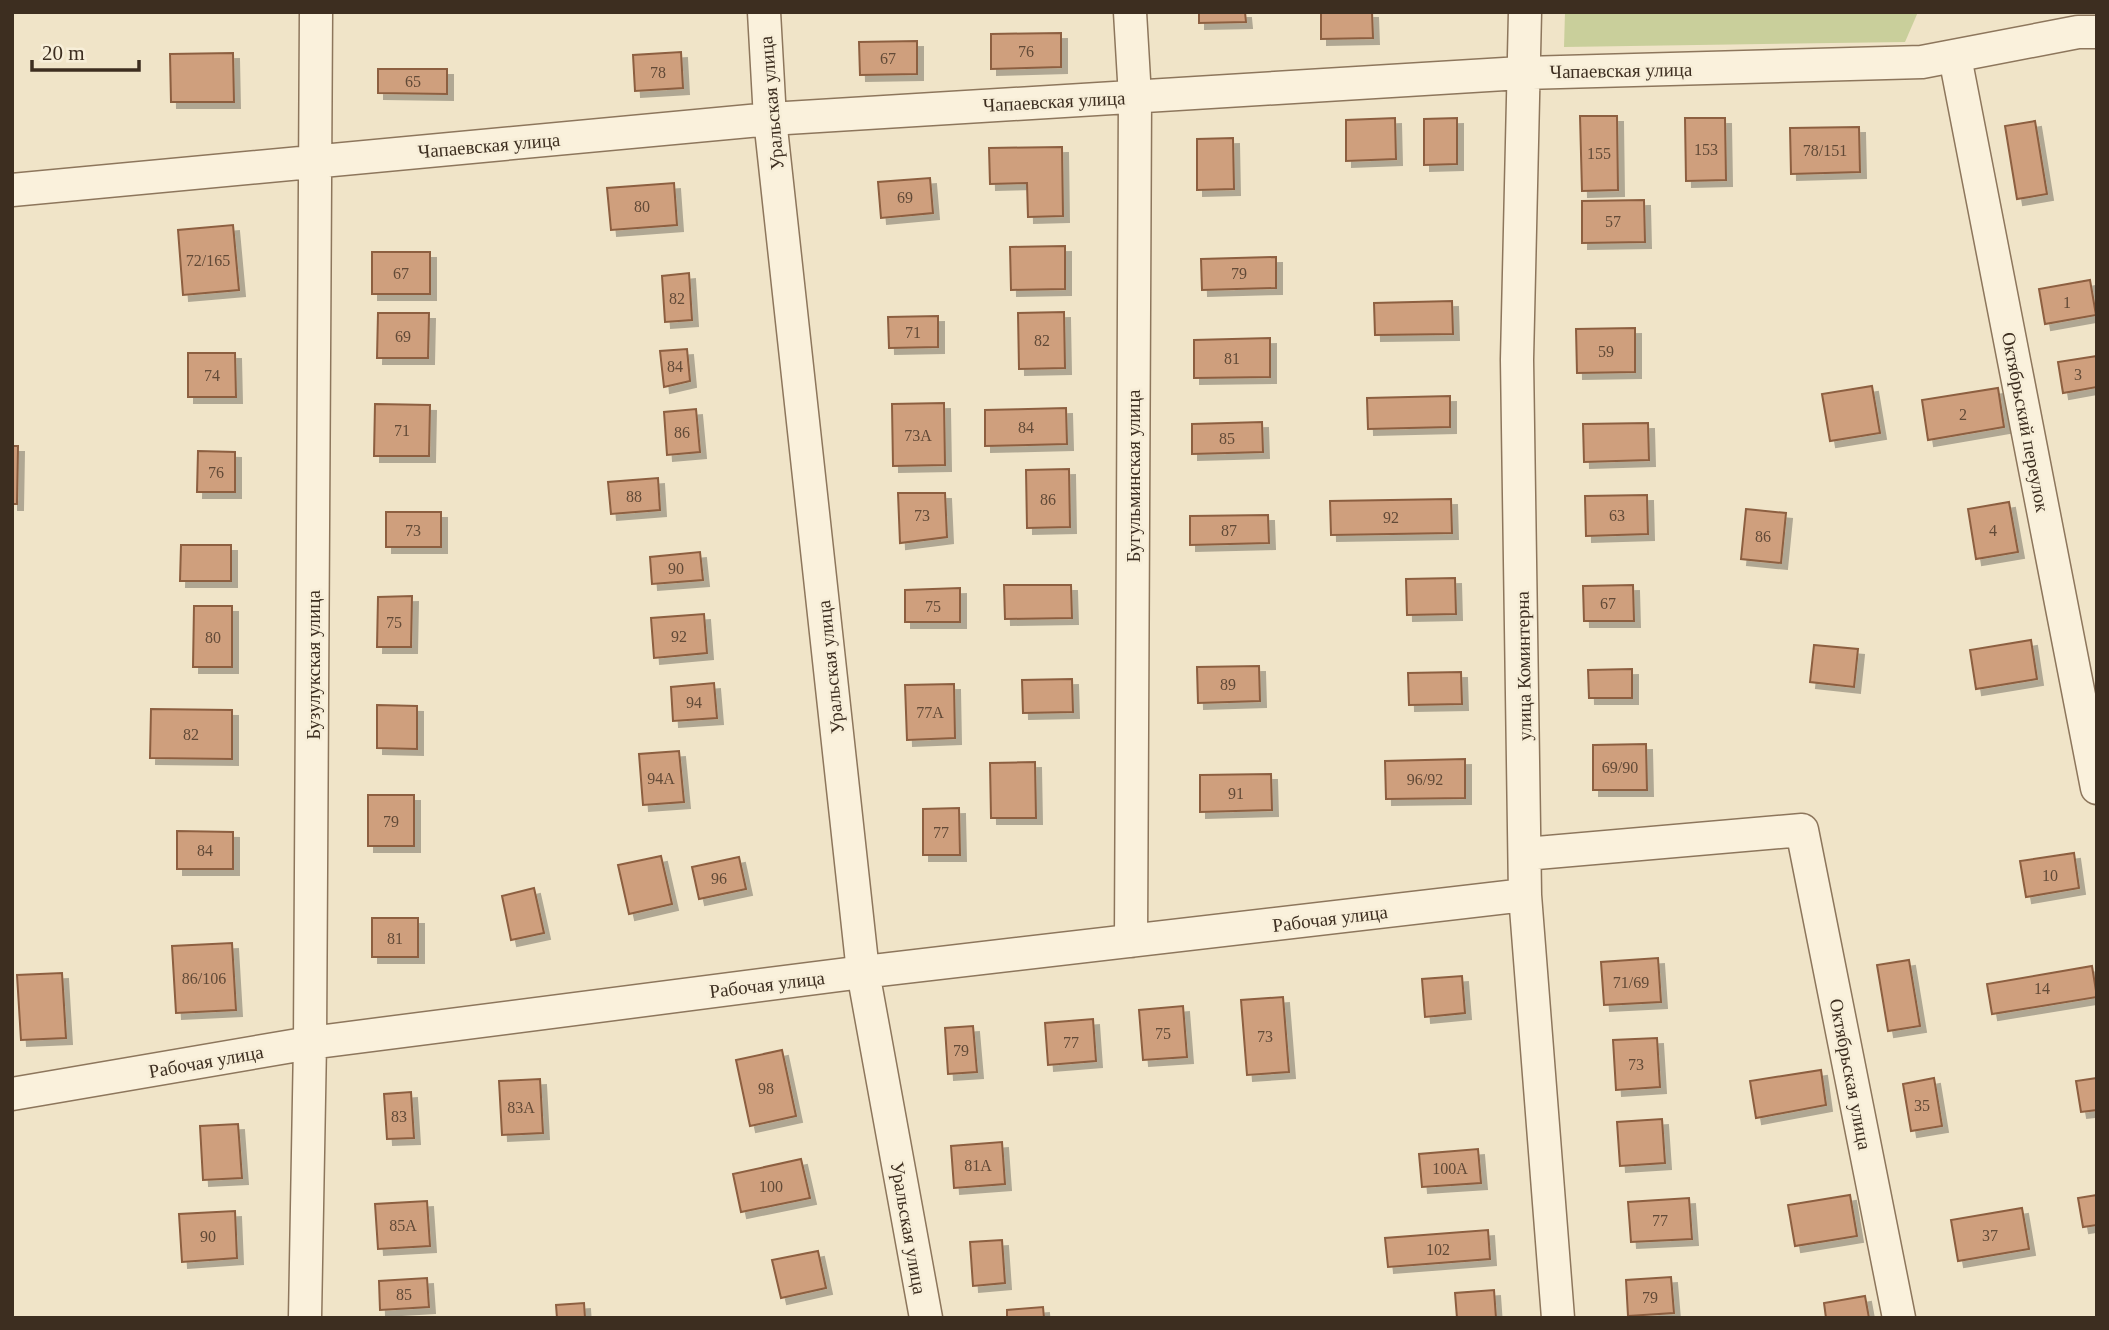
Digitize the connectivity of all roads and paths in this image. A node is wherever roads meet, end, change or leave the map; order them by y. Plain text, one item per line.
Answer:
1 (316, 12) edge
2 (764, 12) edge
3 (1130, 12) edge
4 (1525, 12) edge
5 (2097, 32) edge
6 (1955, 57) junction
7 (1521, 73) junction
8 (1135, 97) junction
9 (770, 118) junction
10 (317, 160) junction
11 (12, 190) edge
12 (2097, 788) edge
13 (1525, 854) junction
14 (1525, 895) junction
15 (1131, 940) junction
16 (863, 972) junction
17 (310, 1043) junction
18 (12, 1094) edge
19 (305, 1318) edge
20 (926, 1318) edge
21 (1558, 1318) edge
22 (1899, 1318) edge

1 - 10 street, Бузулукская улица
2 - 9 street, Уральская улица
3 - 8 street, Бугульминская улица
4 - 7 street, улица Коминтерна
5 - 6 street, Чапаевская улица
6 - 7 street, Чапаевская улица
6 - 12 street, Октябрьский переулок
7 - 8 street, Чапаевская улица
7 - 13 street, улица Коминтерна
8 - 9 street, Чапаевская улица
8 - 15 street, Бугульминская улица
9 - 10 street, Чапаевская улица
9 - 16 street, Уральская улица
10 - 11 street, Чапаевская улица
10 - 17 street, Бузулукская улица
13 - 14 street, улица Коминтерна
13 - 22 street, Октябрьская улица
14 - 15 street, Рабочая улица
14 - 21 street, улица Коминтерна
15 - 16 street, Рабочая улица
16 - 17 street, Рабочая улица
16 - 20 street, Уральская улица
17 - 18 street, Рабочая улица
17 - 19 street, Бузулукская улица

